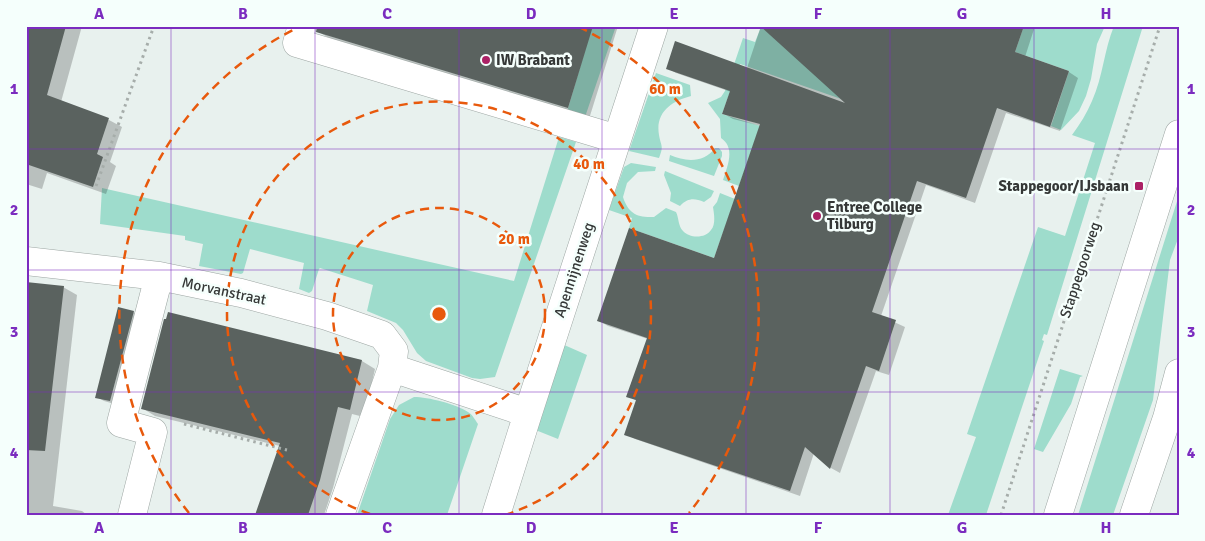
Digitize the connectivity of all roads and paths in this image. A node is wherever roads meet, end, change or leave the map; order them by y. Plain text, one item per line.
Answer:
1 (154, 26) edge
2 (302, 26) edge
3 (654, 26) edge
4 (1160, 26) edge
5 (1179, 134) edge
6 (617, 139) junction
7 (96, 186) dead end
8 (26, 261) edge
9 (159, 276) junction
10 (392, 368) junction
11 (1179, 373) edge
12 (528, 413) junction
13 (182, 423) dead end
14 (287, 450) dead end
15 (132, 515) edge
16 (340, 515) edge
17 (496, 515) edge
18 (1001, 515) edge
19 (1058, 515) edge
20 (1134, 515) edge

1 - 7 path
2 - 6 street
3 - 6 street, Apennijnenweg
4 - 18 path, Stappegoorweg
5 - 19 street
6 - 12 street, Apennijnenweg
8 - 9 street, Morvanstraat
9 - 10 street, Morvanstraat
9 - 15 street
10 - 12 street
10 - 16 street, Morvanstraat
11 - 20 street
12 - 17 street, Apennijnenweg
13 - 14 path

